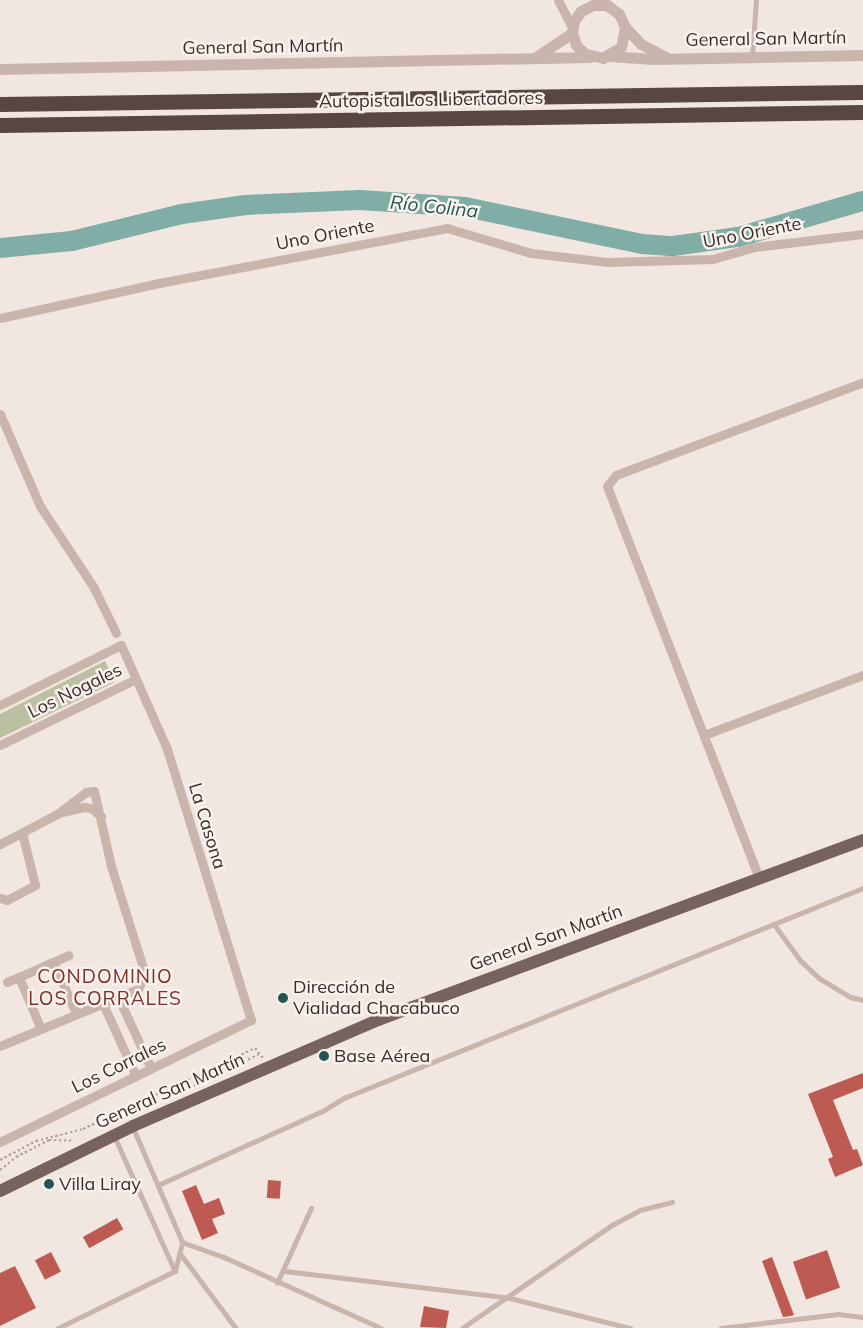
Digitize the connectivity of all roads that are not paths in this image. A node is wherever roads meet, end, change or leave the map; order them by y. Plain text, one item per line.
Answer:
1 (558, 0) edge
2 (756, 0) edge
3 (590, 2) edge
4 (625, 27) junction
5 (572, 30) junction
6 (863, 55) edge
7 (590, 56) junction
8 (610, 56) junction
9 (752, 56) junction
10 (669, 58) junction
11 (527, 60) junction
12 (0, 69) edge
13 (863, 92) edge
14 (0, 104) edge
15 (863, 112) edge
16 (0, 125) edge
17 (863, 234) edge
18 (0, 318) edge
19 (863, 382) edge
20 (0, 414) edge
21 (116, 633) dead end
22 (121, 646) joint
23 (863, 675) edge
24 (136, 679) junction
25 (0, 705) edge
26 (704, 735) junction
27 (0, 745) edge
28 (57, 814) junction
29 (101, 816) junction
30 (22, 833) junction
31 (863, 840) edge
32 (0, 844) edge
33 (759, 878) junction
34 (863, 888) edge
35 (0, 898) edge
36 (774, 924) junction
37 (69, 955) dead end
38 (53, 962) junction
39 (19, 977) junction
40 (7, 982) dead end
41 (118, 997) junction
42 (863, 1000) edge
43 (103, 1004) junction
44 (76, 1013) junction
45 (251, 1020) joint
46 (40, 1027) junction
47 (0, 1046) edge
48 (151, 1068) junction
49 (136, 1076) junction
50 (133, 1126) junction
51 (114, 1135) junction
52 (0, 1142) edge
53 (158, 1185) junction
54 (0, 1191) edge
55 (672, 1202) dead end
56 (311, 1208) dead end
57 (182, 1242) junction
58 (180, 1253) junction
59 (175, 1271) junction
60 (285, 1271) junction
61 (277, 1283) junction
62 (510, 1298) junction
63 (863, 1317) edge
64 (58, 1328) edge
65 (236, 1328) edge
66 (381, 1328) edge
67 (462, 1328) edge
68 (630, 1328) edge
69 (721, 1328) edge

1 - 5 street
2 - 9 lane
3 - 4 street
3 - 5 street
4 - 8 street
4 - 10 street, General San Martín
5 - 7 street
5 - 11 street, General San Martín
6 - 9 street, General San Martín
7 - 8 street
7 - 11 street, General San Martín
8 - 10 street, General San Martín
9 - 10 street, General San Martín
11 - 12 street, General San Martín
13 - 14 highway, Autopista Los Libertadores
15 - 16 highway, Autopista Los Libertadores
17 - 18 street, Uno Oriente
19 - 26 street
20 - 21 street
22 - 24 street, La Casona
22 - 25 street, Los Nogales
23 - 26 street
24 - 27 street, Los Nogales
24 - 45 street, La Casona
26 - 33 street
28 - 29 street
28 - 29 street
28 - 30 street
29 - 41 street
30 - 32 street
30 - 35 street
31 - 33 main road, General San Martín
33 - 50 main road, General San Martín
34 - 36 lane
36 - 42 lane
36 - 53 lane
37 - 38 street
38 - 39 street
38 - 44 street
39 - 40 street
39 - 46 street
41 - 43 street
41 - 48 street
43 - 44 street
43 - 49 street
44 - 46 street
45 - 48 street, Los Corrales
46 - 47 street
48 - 49 street, Los Corrales
49 - 52 street, Los Corrales
50 - 51 main road, General San Martín
50 - 53 lane
51 - 54 main road, General San Martín
51 - 59 lane
53 - 57 lane
55 - 62 lane
56 - 60 lane
57 - 58 lane
57 - 61 lane
58 - 59 lane
58 - 65 lane
59 - 64 lane
60 - 61 lane
60 - 62 lane
61 - 66 lane
62 - 67 lane
62 - 68 lane
63 - 69 lane

